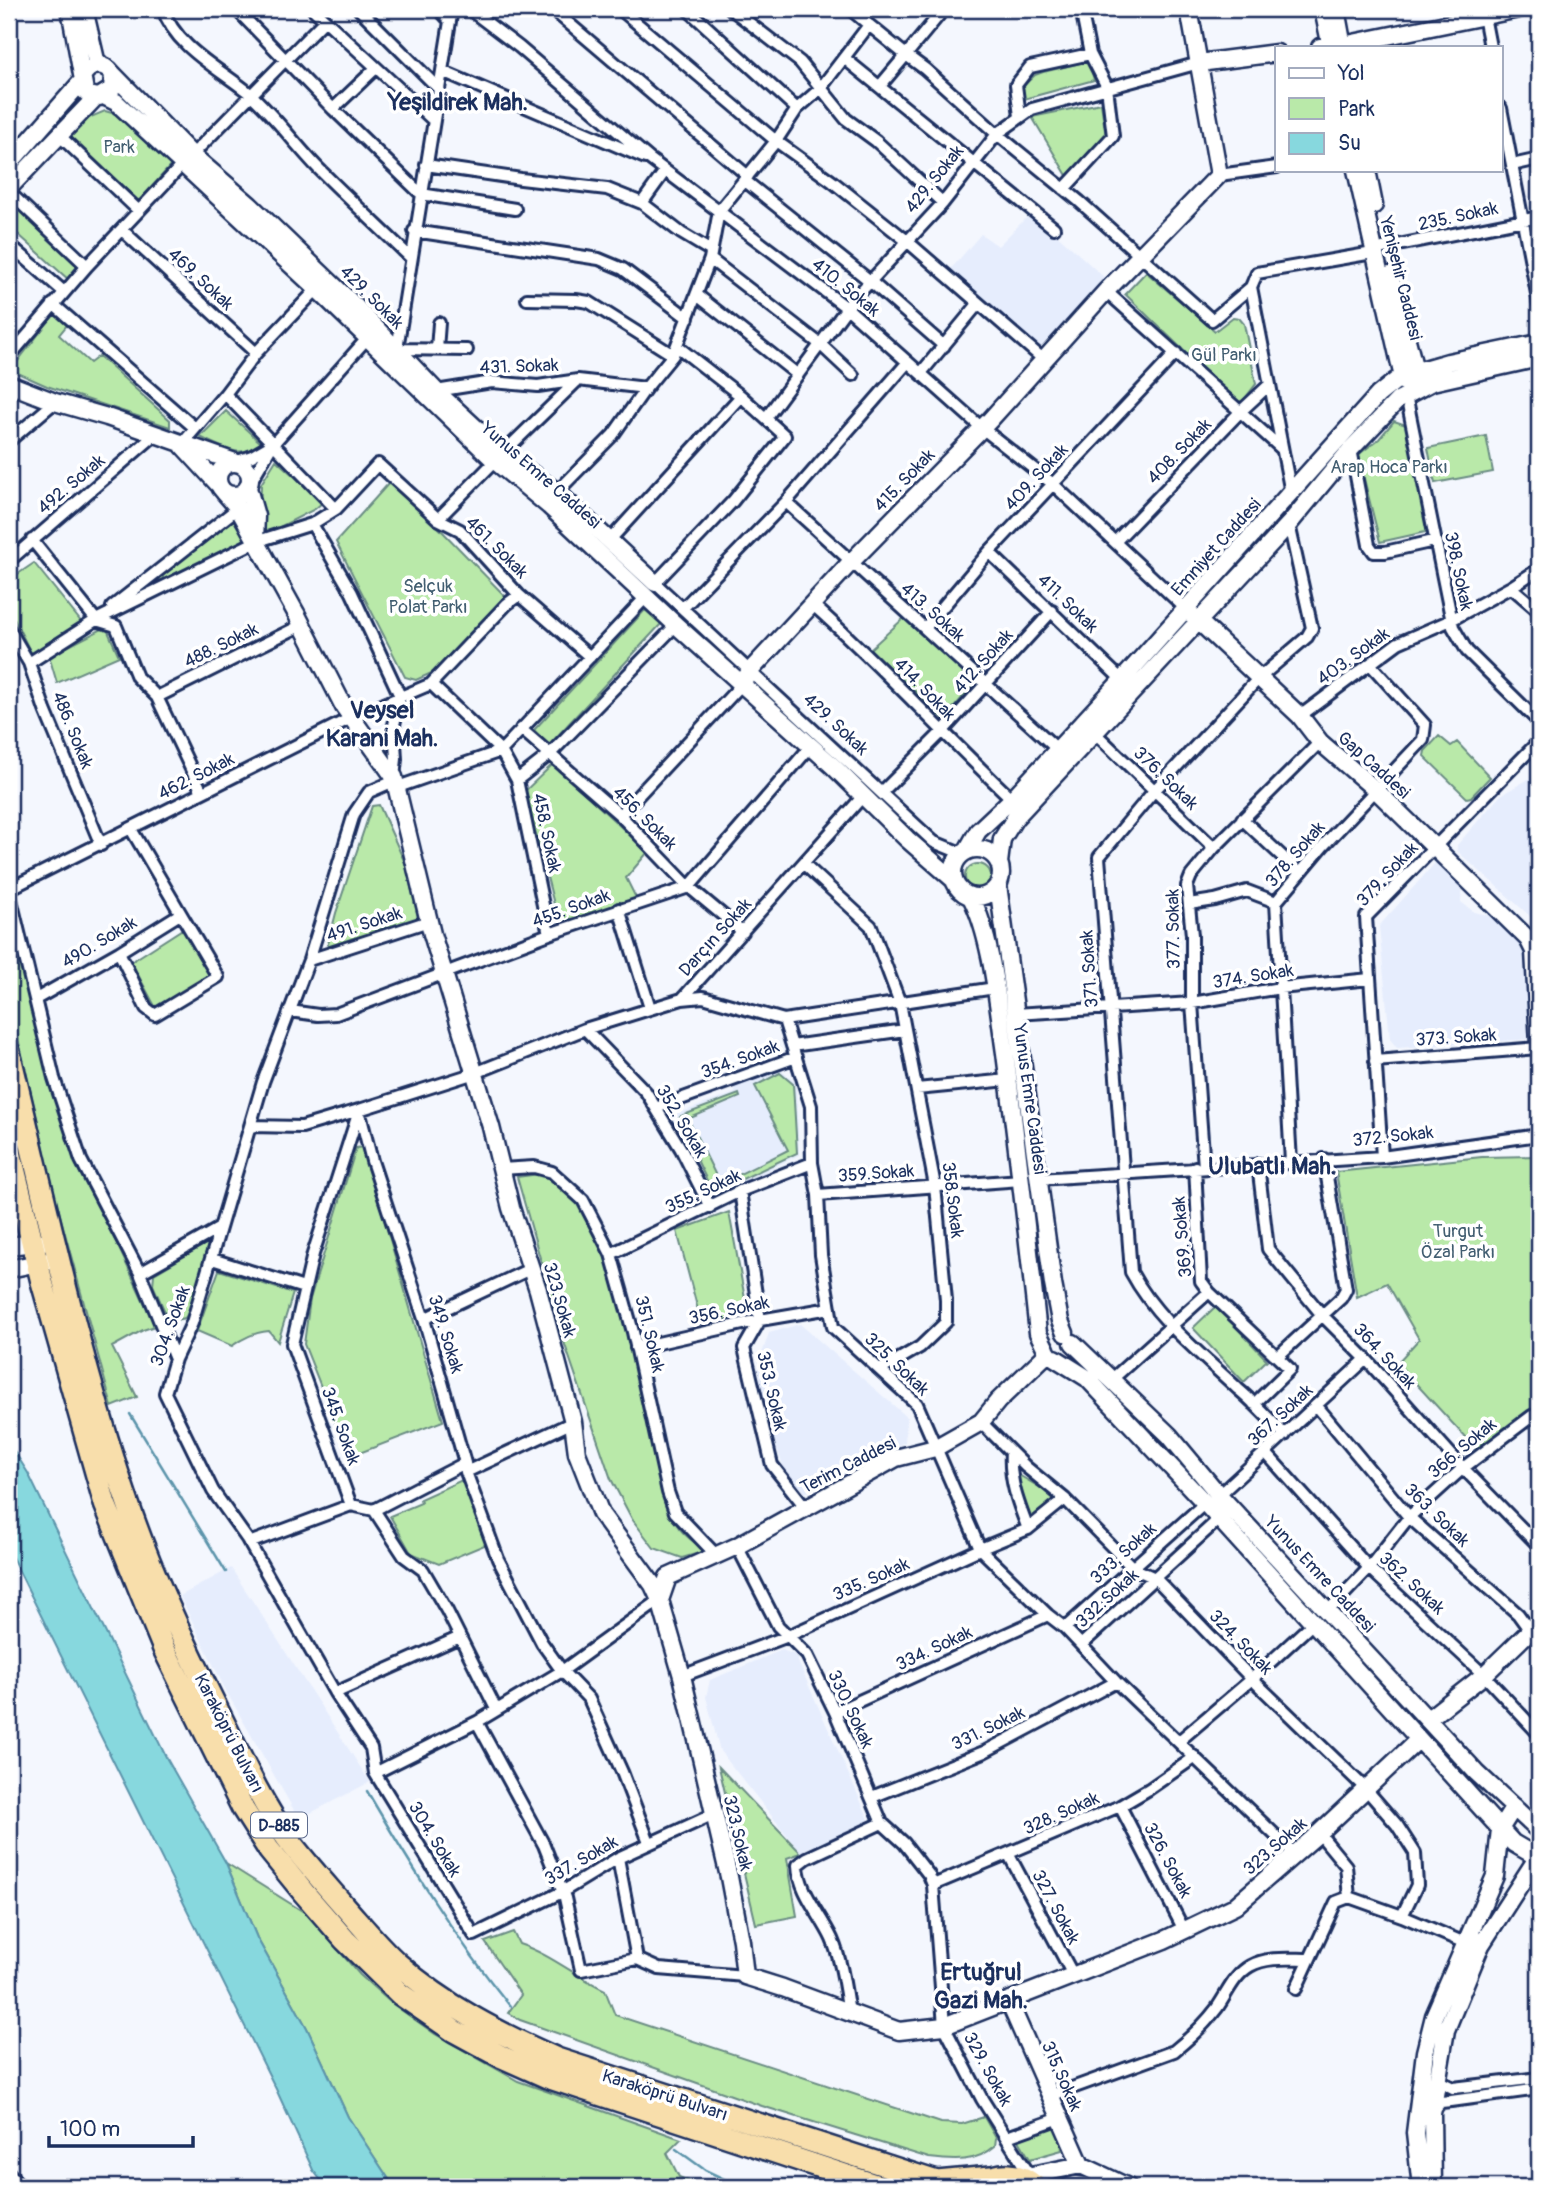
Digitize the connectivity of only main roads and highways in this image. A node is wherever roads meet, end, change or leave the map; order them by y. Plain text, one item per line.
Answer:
1 (70, 9) edge
2 (84, 9) edge
3 (1189, 9) edge
4 (1323, 9) edge
5 (1336, 9) edge
6 (1519, 9) edge
7 (1483, 13) edge
8 (1333, 46) edge
9 (1333, 46) edge
10 (1337, 46) edge
11 (1275, 53) edge
12 (1199, 63) junction
13 (107, 70) junction
14 (82, 78) junction
15 (100, 97) junction
16 (188, 159) junction
17 (9, 164) edge
18 (1357, 172) edge
19 (1367, 172) edge
20 (9, 190) edge
21 (1378, 250) junction
22 (371, 334) junction
23 (1539, 344) edge
24 (1539, 358) edge
25 (1410, 373) junction
26 (9, 384) edge
27 (1412, 391) junction
28 (182, 444) junction
29 (499, 457) junction
30 (235, 462) junction
31 (249, 485) junction
32 (221, 488) junction
33 (255, 542) junction
34 (651, 589) junction
35 (1186, 609) junction
36 (1198, 621) junction
37 (746, 678) junction
38 (966, 852) junction
39 (999, 863) junction
40 (954, 880) junction
41 (998, 885) junction
42 (971, 897) junction
43 (1537, 949) edge
44 (1539, 1046) edge
45 (9, 1052) edge
46 (9, 1148) edge
47 (18, 1186) junction
48 (9, 1212) edge
49 (9, 1246) edge
50 (45, 1251) junction
51 (9, 1269) edge
52 (1069, 1338) junction
53 (1050, 1353) junction
54 (1212, 1499) junction
55 (660, 1600) junction
56 (1536, 1632) edge
57 (1428, 1719) junction
58 (1418, 1740) junction
59 (1514, 1807) junction
60 (1500, 1829) junction
61 (1539, 1832) edge
62 (1539, 1854) edge
63 (1009, 2002) junction
64 (1081, 2165) junction
65 (1030, 2180) edge
66 (983, 2182) edge
67 (881, 2187) edge
68 (1069, 2187) edge
69 (1091, 2187) edge
70 (1128, 2187) edge
71 (1421, 2187) edge
72 (1433, 2187) edge

1 - 14 main road
2 - 13 main road
3 - 12 main road
4 - 8 main road
5 - 9 main road
6 - 7 main road
7 - 10 main road
11 - 12 main road
12 - 37 main road, 415. Sokak
13 - 14 main road
13 - 15 main road
13 - 16 main road, 429. Sokak
14 - 15 main road
14 - 17 main road
15 - 16 main road, Yunus Emre Caddesi
15 - 20 main road
16 - 22 main road, Yunus Emre Caddesi
16 - 22 main road, 429. Sokak
18 - 21 main road, Yenişehir Caddesi
19 - 21 main road, Yenişehir Caddesi
21 - 25 main road, Yenişehir Caddesi
22 - 29 main road, Yunus Emre Caddesi
22 - 29 main road, 429. Sokak
23 - 25 main road, Emniyet Caddesi
24 - 27 main road, Emniyet Caddesi
25 - 27 main road, Yenişehir Caddesi
25 - 35 main road, Emniyet Caddesi
26 - 28 main road
27 - 36 main road, Emniyet Caddesi
28 - 30 main road
28 - 32 main road
29 - 34 main road, Yunus Emre Caddesi
29 - 34 main road, 429. Sokak
30 - 31 main road
30 - 32 main road
31 - 32 main road
31 - 33 main road
32 - 33 main road
33 - 55 main road, 323.Sokak
34 - 37 main road, Yunus Emre Caddesi
35 - 36 main road, Gap Caddesi
35 - 38 main road, Emniyet Caddesi
36 - 39 main road, Emniyet Caddesi
36 - 43 main road, Gap Caddesi
37 - 40 main road, Yunus Emre Caddesi
38 - 39 main road
38 - 40 main road
39 - 41 main road
40 - 42 main road
41 - 42 main road
41 - 52 main road, Yunus Emre Caddesi
42 - 53 main road, Yunus Emre Caddesi
43 - 44 main road
45 - 50 highway, Karaköprü Bulvarı / D-885
46 - 47 highway, Karaköprü Bulvarı / D-885
47 - 48 main road
47 - 50 highway, Karaköprü Bulvarı / D-885
49 - 50 main road
50 - 51 main road
50 - 66 highway, Karaköprü Bulvarı / D-885
50 - 67 highway, Karaköprü Bulvarı / D-885
52 - 53 main road
52 - 53 main road
52 - 54 main road, Yunus Emre Caddesi
53 - 54 main road, Yunus Emre Caddesi
53 - 55 main road, Terim Caddesi
54 - 57 main road, Yunus Emre Caddesi
54 - 58 main road, Yunus Emre Caddesi
55 - 63 main road, 323.Sokak
56 - 57 main road
57 - 59 main road, Yunus Emre Caddesi
58 - 60 main road, Yunus Emre Caddesi
58 - 63 main road, 323.Sokak
59 - 60 main road
59 - 61 main road, Yunus Emre Caddesi
60 - 62 main road, Yunus Emre Caddesi
60 - 71 main road
62 - 72 main road
63 - 64 main road, 315.Sokak
64 - 65 main road
64 - 70 main road
65 - 66 highway, Karaköprü Bulvarı
68 - 69 main road

